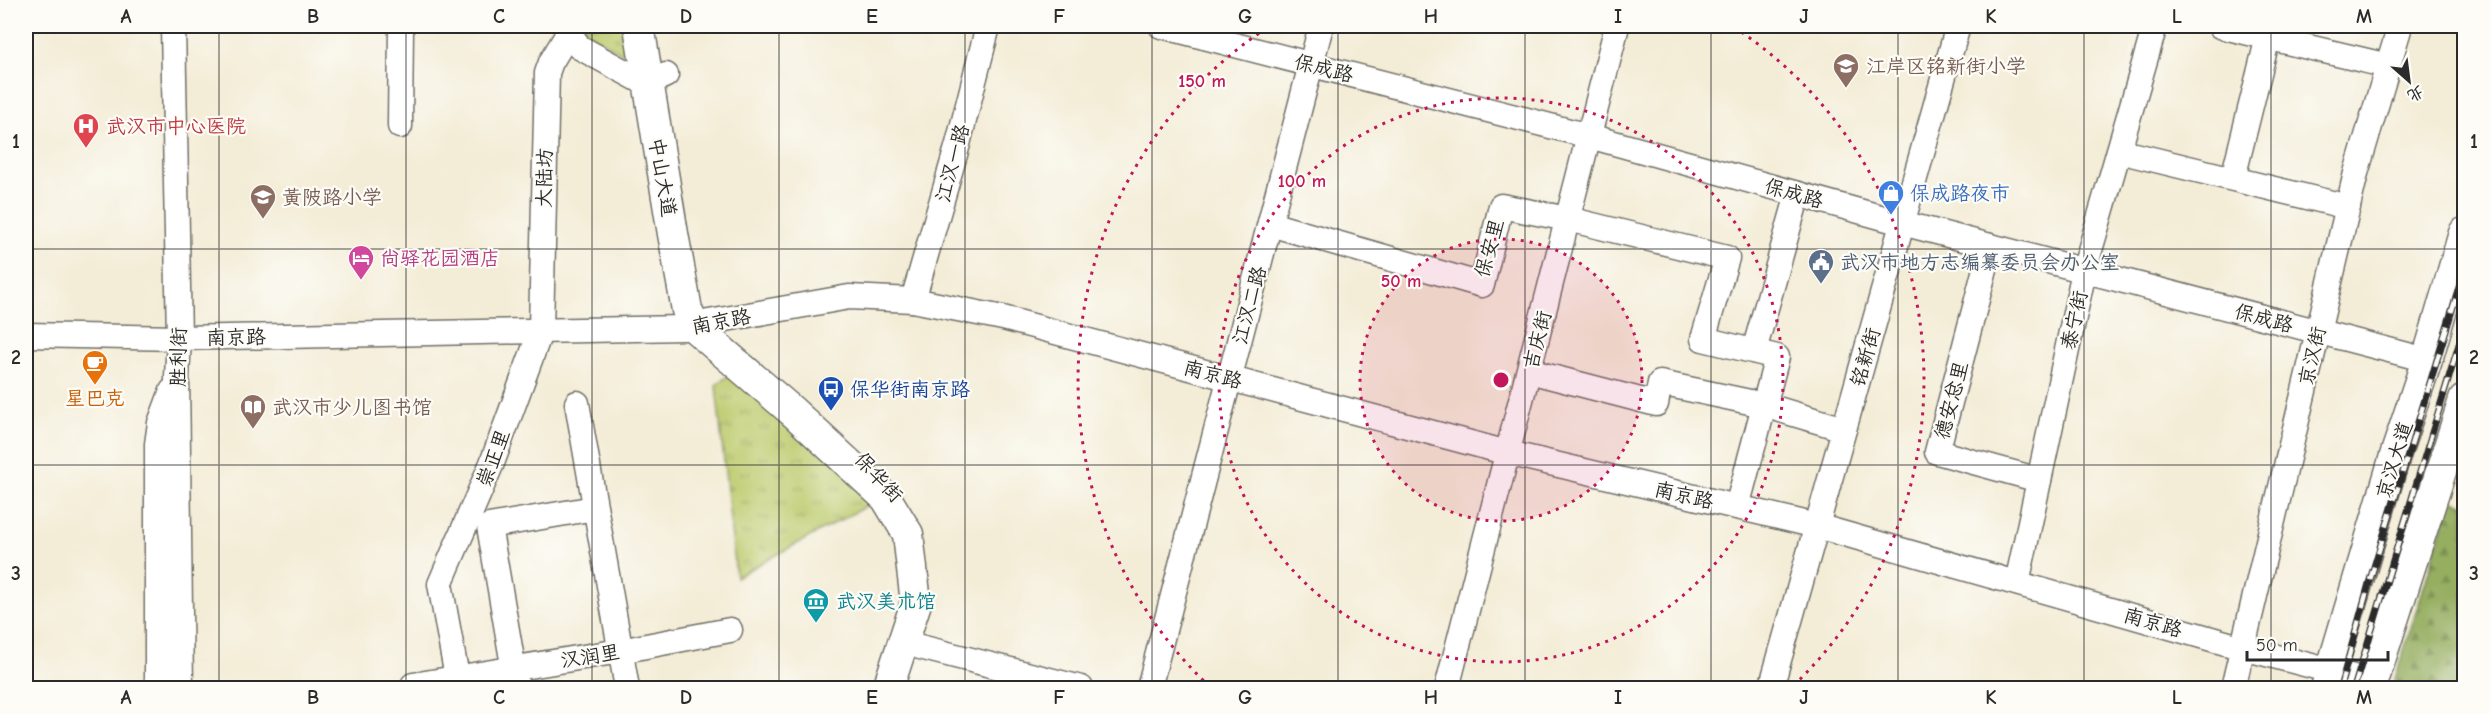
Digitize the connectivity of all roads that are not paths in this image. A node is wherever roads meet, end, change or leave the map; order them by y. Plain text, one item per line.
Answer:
1 (173, 26) edge
2 (401, 26) edge
3 (639, 26) edge
4 (657, 26) edge
5 (988, 26) edge
6 (1161, 26) edge
7 (1321, 26) edge
8 (1617, 26) edge
9 (1958, 26) edge
10 (2155, 26) edge
11 (2220, 26) edge
12 (2400, 26) edge
13 (567, 29) edge
14 (2268, 37) junction
15 (1311, 64) junction
16 (2388, 66) junction
17 (656, 80) junction
18 (400, 126) dead end
19 (1589, 136) junction
20 (2119, 151) junction
21 (2233, 178) junction
22 (1798, 194) junction
23 (2348, 207) junction
24 (1568, 219) junction
25 (1902, 223) junction
26 (1270, 224) junction
27 (2464, 233) edge
28 (1991, 246) junction
29 (2084, 271) junction
30 (913, 300) junction
31 (702, 324) junction
32 (541, 330) junction
33 (2318, 332) junction
34 (26, 335) edge
35 (179, 338) junction
36 (1754, 351) junction
37 (2427, 360) junction
38 (1529, 371) junction
39 (177, 377) junction
40 (1230, 378) junction
41 (2464, 400) edge
42 (577, 404) dead end
43 (1764, 405) junction
44 (1844, 429) junction
45 (1508, 453) junction
46 (2039, 480) junction
47 (1737, 507) junction
48 (596, 508) junction
49 (1817, 526) junction
50 (2017, 583) junction
51 (730, 630) dead end
52 (920, 647) junction
53 (2243, 648) junction
54 (620, 651) junction
55 (515, 679) edge
56 (2328, 680) edge
57 (458, 683) edge
58 (413, 685) dead end
59 (2372, 685) edge
60 (157, 688) edge
61 (181, 688) edge
62 (627, 688) edge
63 (888, 688) edge
64 (905, 688) edge
65 (1081, 688) edge
66 (1149, 688) edge
67 (1448, 688) edge
68 (1771, 688) edge
69 (2233, 688) edge

1 - 35 street, 胜利街
2 - 18 street
3 - 17 main road, 中山大道
4 - 17 main road, 中山大道
5 - 30 street, 江汉一路
6 - 15 street, 保成路
7 - 15 street, 江汉二路
8 - 19 street, 吉庆街
9 - 25 street, 铭新街
10 - 20 street, 泰宁街
11 - 14 street
12 - 16 street, 京汉街
13 - 17 street
13 - 32 street, 大陆坊
14 - 16 street
14 - 21 street
15 - 19 street, 保成路
15 - 26 street, 江汉二路
16 - 23 street, 京汉街
17 - 31 main road, 中山大道
19 - 22 street, 保成路
19 - 24 street, 吉庆街
20 - 21 street
20 - 29 street, 泰宁街
21 - 23 street
22 - 25 street, 保成路
22 - 36 street
23 - 33 street, 京汉街
24 - 26 street, 保安里
24 - 36 street
24 - 38 street, 吉庆街
25 - 28 street, 保成路
25 - 44 street, 铭新街
26 - 40 street, 江汉二路
27 - 37 main road, 京汉大道
28 - 29 street, 保成路
28 - 46 street, 德安总里
29 - 33 street, 保成路
29 - 46 street, 泰宁街
30 - 31 street, 南京路
30 - 40 street, 南京路
31 - 32 street, 南京路
31 - 52 main road, 保华街
31 - 63 main road, 保华街
32 - 35 street, 南京路
32 - 57 street, 崇正里
33 - 37 street, 保成路
33 - 53 street, 京汉街
34 - 35 street, 南京路
35 - 39 street, 胜利街
36 - 43 street
37 - 56 main road, 京汉大道
38 - 43 street
38 - 45 street, 吉庆街
39 - 60 street
39 - 61 street, 胜利街
40 - 45 street, 南京路
40 - 66 street, 江汉二路
41 - 59 main road
42 - 48 street
43 - 44 street
43 - 47 street
44 - 49 street, 铭新街
45 - 47 street, 南京路
45 - 67 street, 吉庆街
46 - 50 street, 泰宁街
47 - 49 street, 南京路
48 - 54 street
48 - 55 street
49 - 50 street, 南京路
49 - 68 street, 铭新街
50 - 53 street, 南京路
51 - 54 street, 汉润里
52 - 64 main road, 保华街
52 - 65 street
53 - 56 street, 南京路
53 - 69 street, 京汉街
54 - 55 street, 汉润里
54 - 62 street
55 - 57 street, 汉润里
56 - 59 street, 南京路
57 - 58 street, 汉润里

